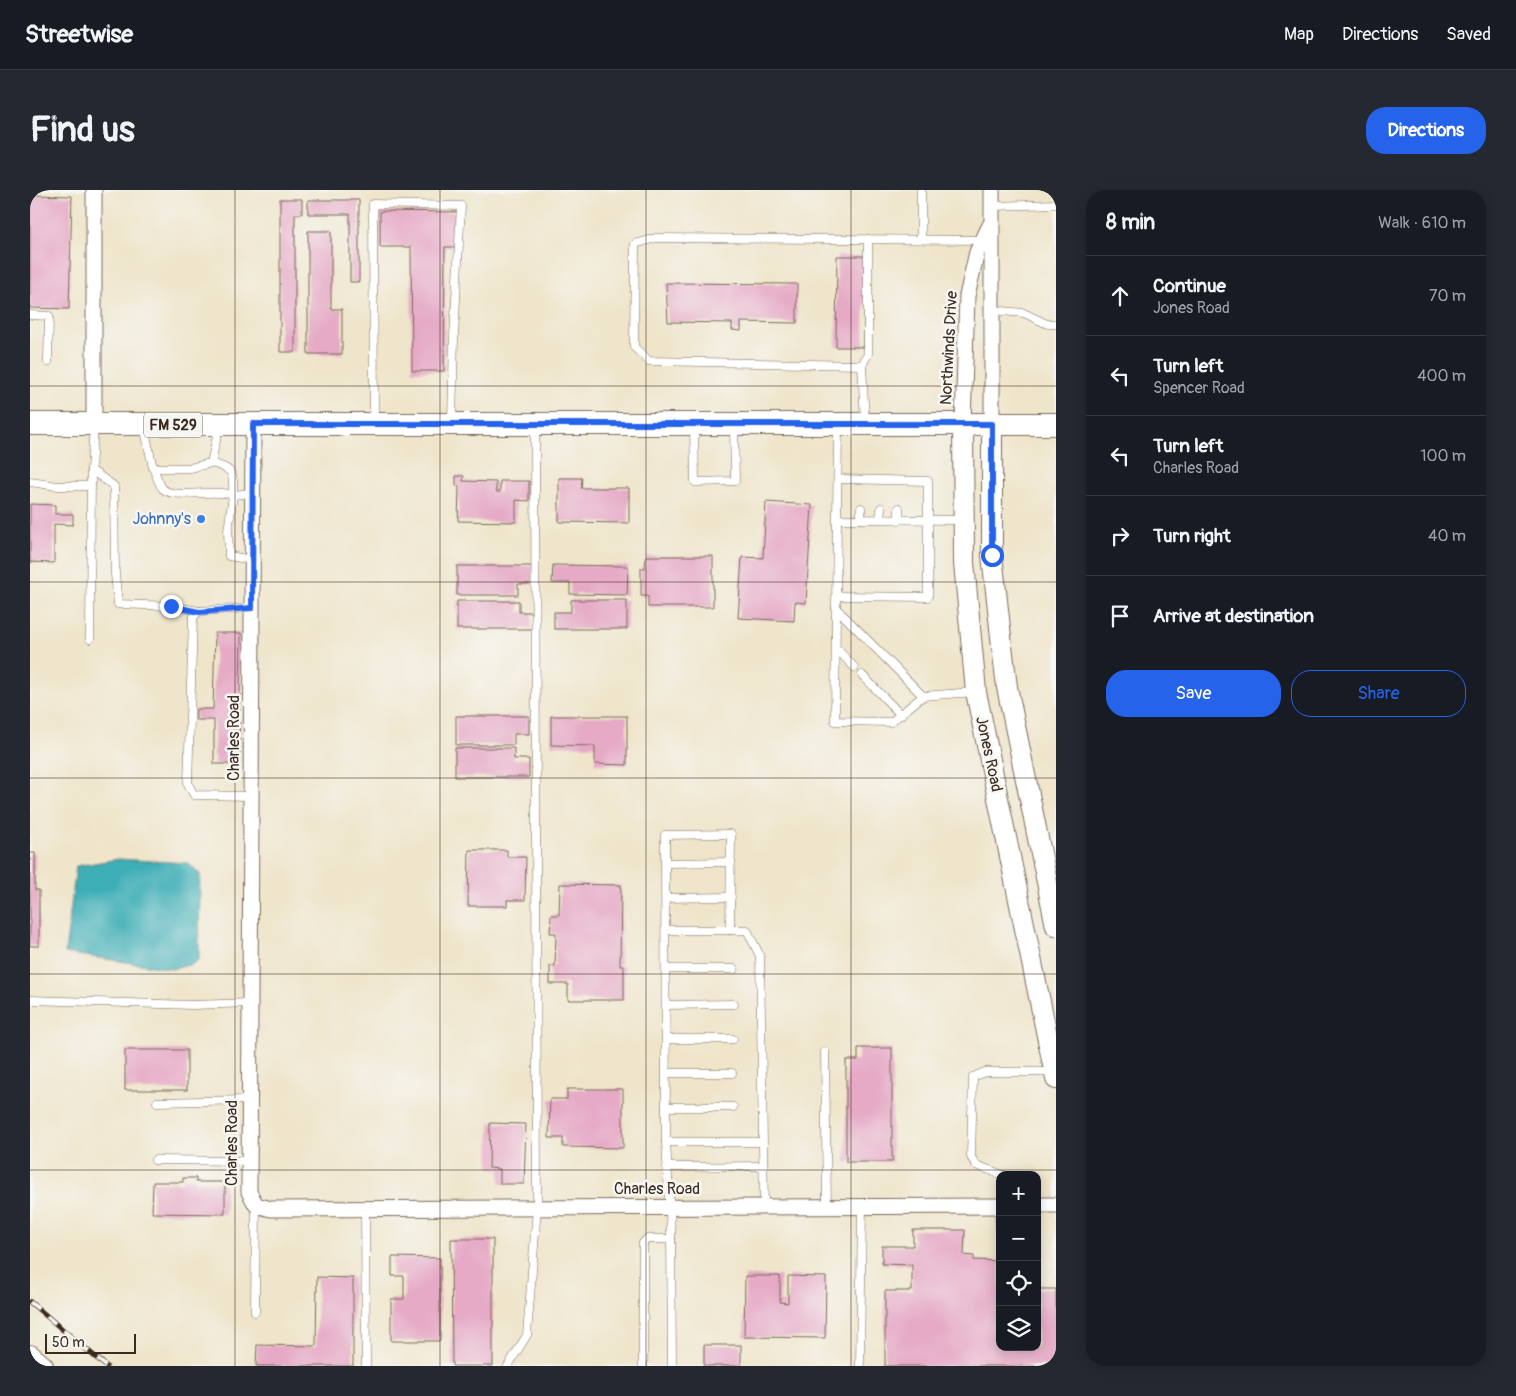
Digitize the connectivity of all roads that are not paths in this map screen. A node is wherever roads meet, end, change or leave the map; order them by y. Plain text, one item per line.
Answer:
1 (94, 190) edge
2 (922, 190) edge
3 (992, 190) edge
4 (1056, 204) edge
5 (992, 212) junction
6 (868, 239) junction
7 (921, 239) junction
8 (987, 239) junction
9 (991, 310) junction
10 (30, 316) edge
11 (1056, 324) edge
12 (48, 362) dead end
13 (862, 365) junction
14 (30, 424) edge
15 (253, 424) junction
16 (374, 424) junction
17 (452, 424) junction
18 (535, 424) junction
19 (694, 424) junction
20 (734, 424) junction
21 (838, 424) junction
22 (865, 424) junction
23 (963, 424) junction
24 (992, 424) junction
25 (1056, 424) edge
26 (94, 425) junction
27 (144, 425) junction
28 (219, 425) junction
29 (211, 463) junction
30 (153, 468) junction
31 (91, 470) junction
32 (838, 479) junction
33 (900, 480) junction
34 (30, 482) edge
35 (91, 486) junction
36 (899, 489) dead end
37 (252, 493) junction
38 (233, 495) junction
39 (861, 508) dead end
40 (881, 508) dead end
41 (899, 508) dead end
42 (838, 519) junction
43 (861, 519) junction
44 (880, 519) junction
45 (899, 520) junction
46 (928, 520) junction
47 (963, 520) junction
48 (252, 560) junction
49 (837, 596) junction
50 (252, 608) junction
51 (836, 608) junction
52 (199, 612) junction
53 (90, 639) dead end
54 (836, 648) junction
55 (854, 667) dead end
56 (862, 675) dead end
57 (1007, 687) junction
58 (976, 692) junction
59 (923, 696) junction
60 (901, 714) junction
61 (251, 796) junction
62 (731, 862) junction
63 (666, 863) junction
64 (730, 897) junction
65 (666, 898) junction
66 (1056, 926) edge
67 (666, 930) junction
68 (730, 930) junction
69 (734, 968) dead end
70 (666, 969) junction
71 (30, 1000) edge
72 (250, 1002) junction
73 (666, 1004) junction
74 (734, 1004) dead end
75 (733, 1039) dead end
76 (666, 1040) junction
77 (825, 1052) dead end
78 (666, 1073) junction
79 (732, 1073) dead end
80 (1055, 1076) edge
81 (249, 1100) junction
82 (157, 1102) dead end
83 (733, 1107) dead end
84 (666, 1108) junction
85 (666, 1142) junction
86 (762, 1142) junction
87 (156, 1160) dead end
88 (249, 1160) junction
89 (762, 1166) junction
90 (666, 1167) junction
91 (996, 1173) edge
92 (256, 1204) junction
93 (1041, 1205) edge
94 (1056, 1205) edge
95 (668, 1206) junction
96 (827, 1206) junction
97 (862, 1206) junction
98 (996, 1206) edge
99 (764, 1207) junction
100 (365, 1208) junction
101 (537, 1208) junction
102 (671, 1239) junction
103 (255, 1312) dead end
104 (30, 1355) edge
105 (43, 1366) edge
106 (366, 1366) edge
107 (508, 1366) edge
108 (643, 1366) edge
109 (672, 1366) edge
110 (860, 1366) edge

1 - 26 street
2 - 7 lane
3 - 5 street, Northwinds Drive
4 - 5 lane
5 - 8 street, Northwinds Drive
6 - 7 lane
6 - 13 lane
6 - 13 lane
7 - 8 lane
8 - 9 street, Northwinds Drive
8 - 23 street, Northwinds Drive
9 - 11 lane
9 - 24 street, Northwinds Drive
10 - 12 lane
13 - 22 lane
14 - 26 main road, FM 529
15 - 16 main road, FM 529
15 - 28 main road, FM 529
15 - 37 street, Charles Road
16 - 17 main road, FM 529
16 - 17 lane
17 - 18 main road, FM 529
18 - 19 main road, FM 529
18 - 101 lane
19 - 20 main road, FM 529
19 - 20 lane
20 - 21 main road, FM 529
21 - 22 main road, FM 529
21 - 32 lane
22 - 23 main road, FM 529
23 - 24 main road, FM 529
23 - 47 main road, Jones Road
24 - 25 main road, FM 529
24 - 57 main road, Jones Road
26 - 27 main road, FM 529
26 - 31 lane
27 - 28 main road, FM 529
27 - 30 lane
28 - 29 lane
29 - 30 lane
29 - 38 lane
30 - 38 lane
31 - 35 lane
31 - 52 lane
32 - 33 lane
32 - 42 lane
33 - 36 lane
33 - 46 lane
34 - 35 lane
35 - 53 lane
37 - 38 lane
37 - 48 street, Charles Road
38 - 48 lane
39 - 43 lane
40 - 44 lane
41 - 45 lane
42 - 43 lane
42 - 49 lane
43 - 44 lane
44 - 45 lane
45 - 46 lane
46 - 47 lane
46 - 49 lane
47 - 58 main road, Jones Road
48 - 50 street, Charles Road
49 - 51 lane
50 - 52 lane
50 - 61 street, Charles Road
51 - 54 lane
51 - 59 lane
52 - 61 lane
54 - 55 lane
54 - 60 lane
56 - 60 lane
57 - 58 main road
57 - 66 main road, Jones Road
58 - 59 lane
58 - 80 main road, Jones Road
59 - 60 lane
61 - 72 street, Charles Road
62 - 63 lane
62 - 63 lane
62 - 64 lane
63 - 65 lane
64 - 65 lane
64 - 68 lane
65 - 67 lane
67 - 68 lane
67 - 70 lane
68 - 86 lane
69 - 70 lane
70 - 73 lane
71 - 72 lane
72 - 81 street, Charles Road
73 - 74 lane
73 - 76 lane
75 - 76 lane
76 - 78 lane
77 - 96 lane
78 - 79 lane
78 - 84 lane
80 - 91 lane
81 - 82 lane
81 - 88 street, Charles Road
83 - 84 lane
84 - 85 lane
85 - 86 lane
85 - 90 lane
86 - 89 lane
87 - 88 lane
88 - 92 street, Charles Road
89 - 90 lane
89 - 99 lane
90 - 95 lane
92 - 100 street, Charles Road
92 - 103 lane
93 - 94 street
95 - 99 street, Charles Road
95 - 101 street, Charles Road
95 - 102 lane
96 - 97 street, Charles Road
96 - 99 street, Charles Road
97 - 98 street, Charles Road
97 - 110 lane
100 - 101 street, Charles Road
100 - 106 lane
101 - 107 lane
102 - 108 lane
102 - 109 lane
104 - 105 main road

